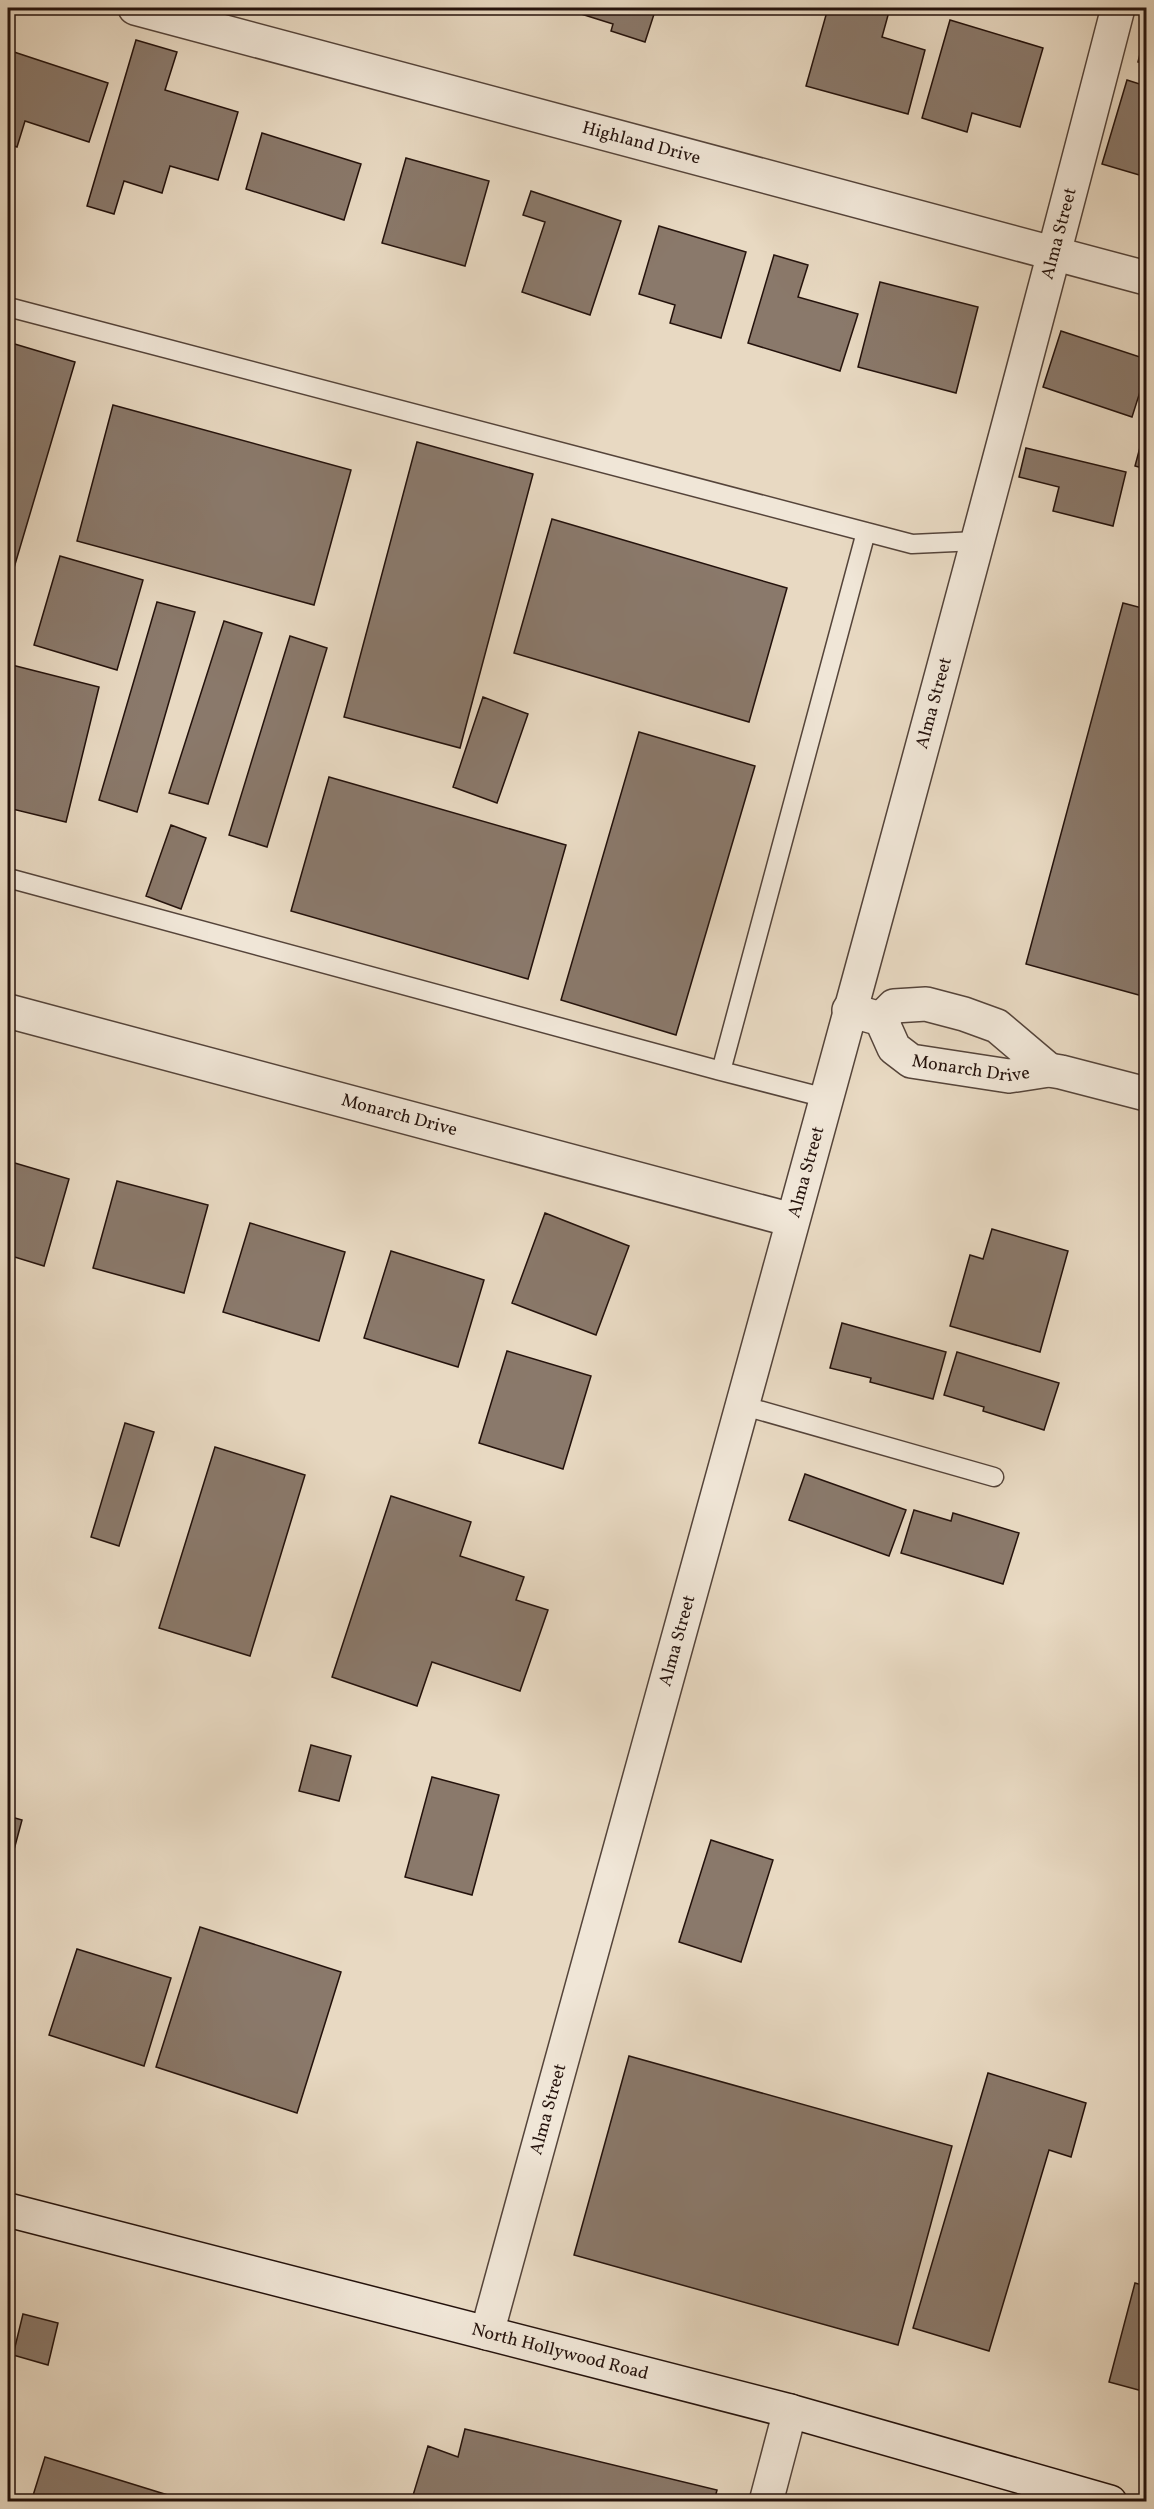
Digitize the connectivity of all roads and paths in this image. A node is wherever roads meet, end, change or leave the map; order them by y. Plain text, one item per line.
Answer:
1 (135, 8) edge
2 (1118, 8) edge
3 (1054, 253) junction
4 (1146, 278) edge
5 (8, 307) edge
6 (866, 532) junction
7 (977, 541) junction
8 (8, 878) edge
9 (849, 1010) junction
10 (8, 1011) edge
11 (881, 1019) junction
12 (1049, 1070) junction
13 (721, 1071) junction
14 (1146, 1094) edge
15 (826, 1098) junction
16 (792, 1220) junction
17 (741, 1405) junction
18 (994, 1477) dead end
19 (8, 2210) edge
20 (487, 2333) junction
21 (790, 2411) junction
22 (766, 2502) edge
23 (1110, 2502) edge

1 - 3 street, Highland Drive
2 - 3 street, Alma Street
3 - 4 street, Highland Drive
3 - 7 street, Alma Street
5 - 6 lane
6 - 7 lane
6 - 13 lane
7 - 9 street, Alma Street
8 - 13 lane
9 - 11 street
9 - 15 street, Alma Street
10 - 16 street, Monarch Drive
11 - 12 street, Monarch Drive
11 - 12 street, Monarch Drive
12 - 14 street, Monarch Drive
13 - 15 lane
15 - 16 street, Alma Street
16 - 17 street, Alma Street
17 - 18 lane
17 - 20 street, Alma Street
19 - 20 street, North Hollywood Road
20 - 21 street, North Hollywood Road
21 - 22 street
21 - 23 street, North Hollywood Road

